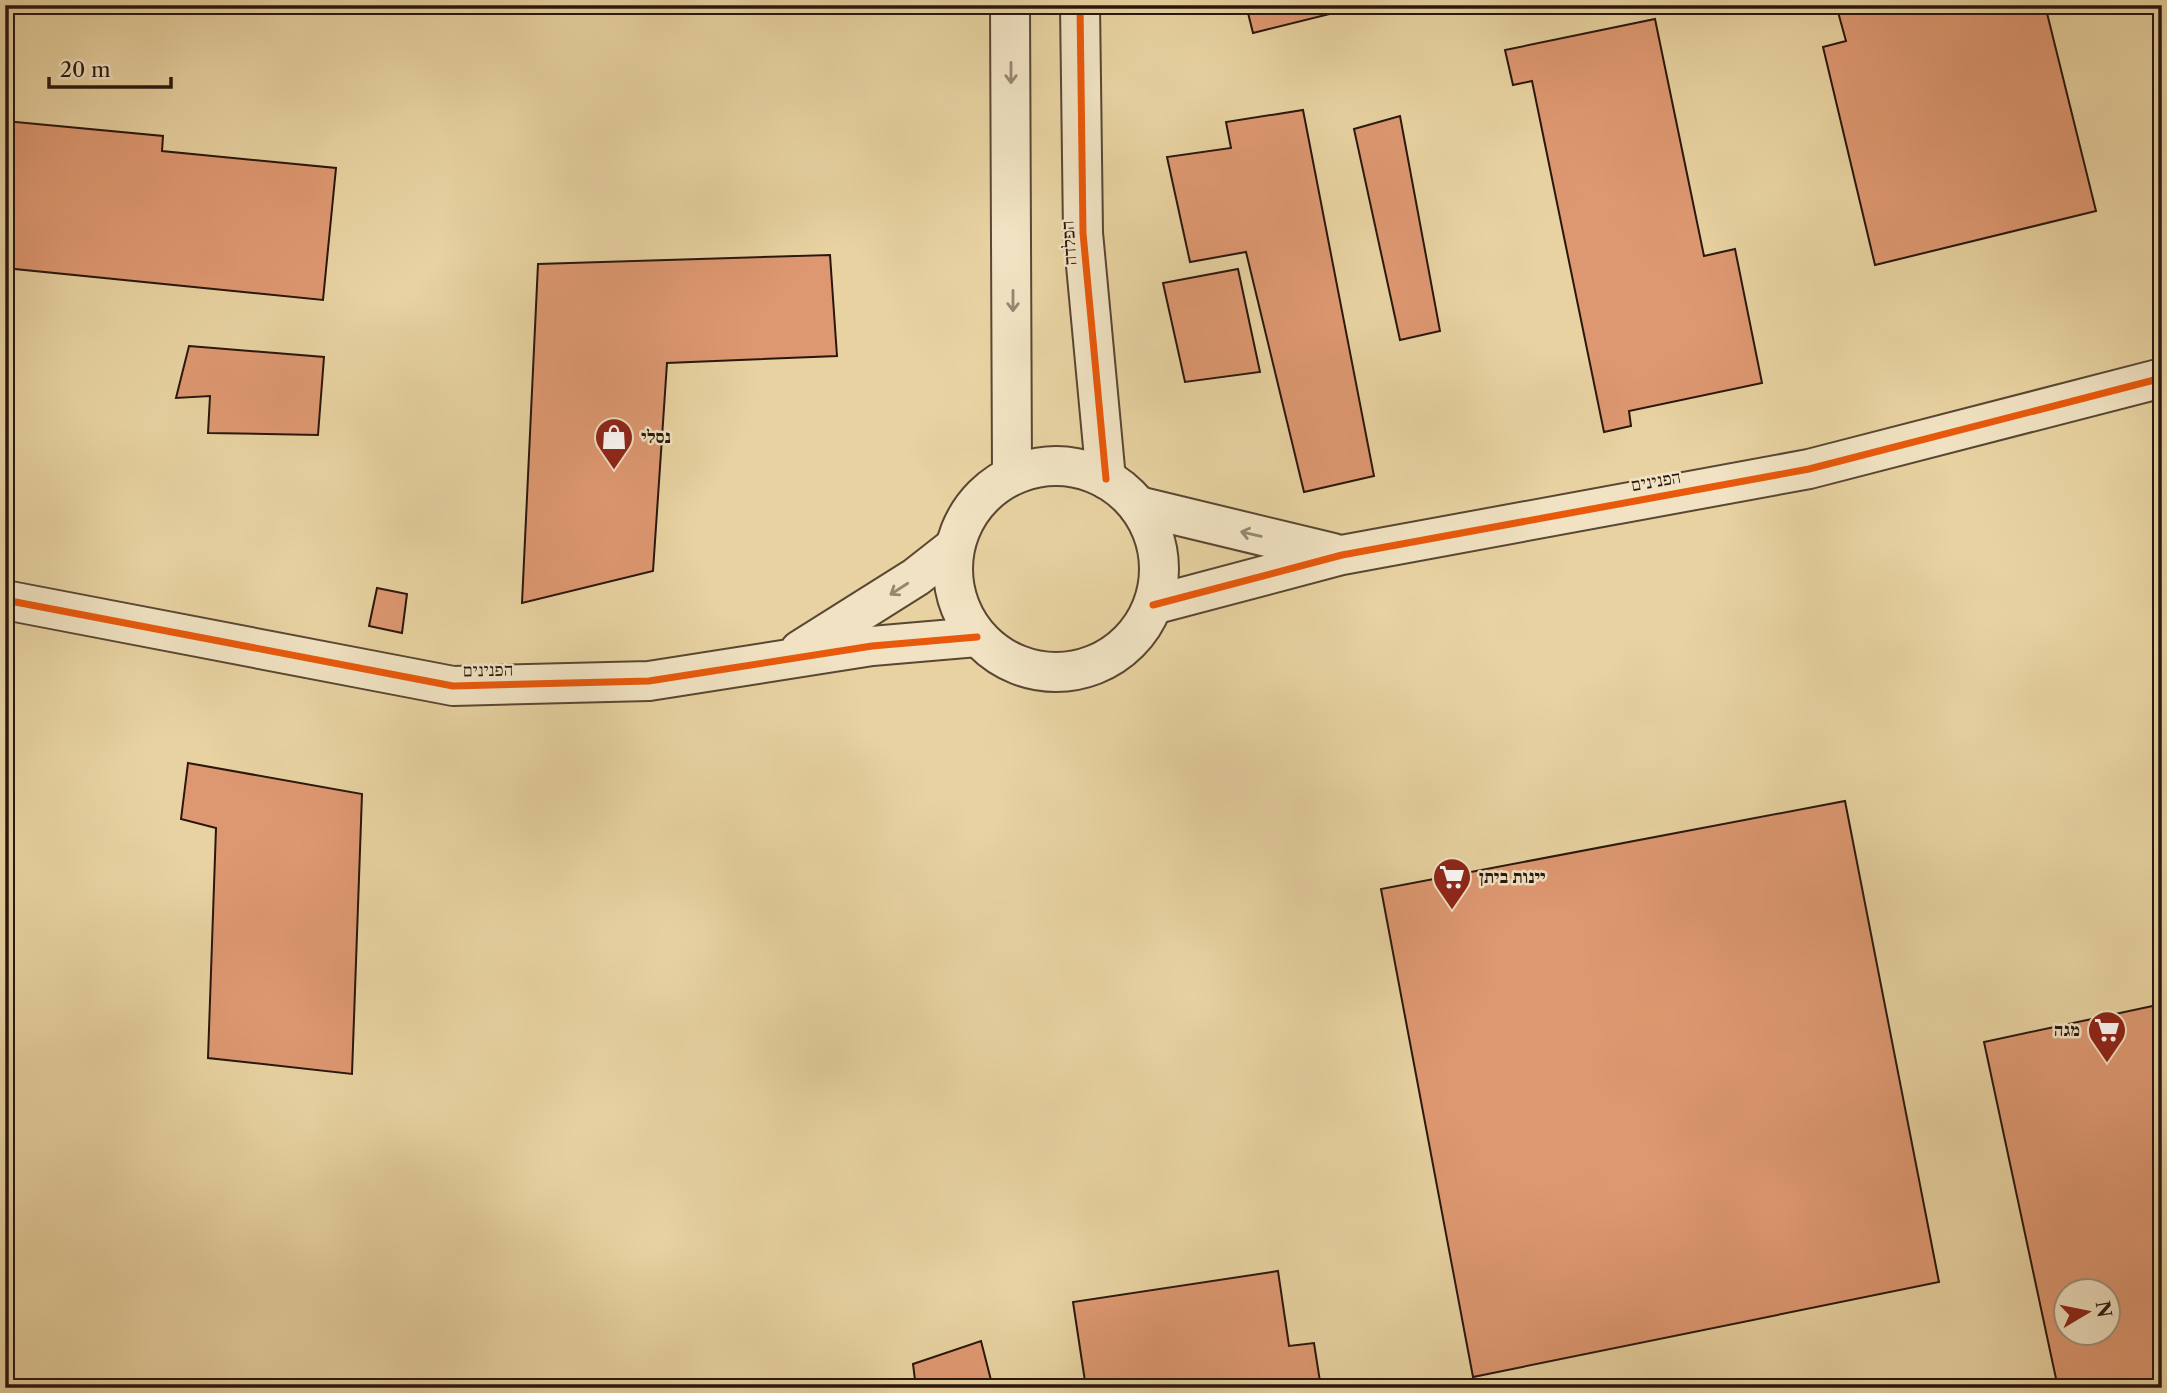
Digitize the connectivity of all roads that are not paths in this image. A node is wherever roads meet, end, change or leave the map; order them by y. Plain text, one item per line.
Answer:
1 (1010, 5) edge
2 (1080, 5) edge
3 (2162, 378) edge
4 (1012, 474) junction
5 (1106, 479) junction
6 (1138, 506) junction
7 (953, 548) junction
8 (1342, 555) junction
9 (5, 600) edge
10 (1153, 605) junction
11 (5, 623) edge
12 (131, 626) junction
13 (976, 637) junction
14 (786, 658) junction

1 -> 4 street
2 - 5 street, הפלדה
3 - 8 street, הפנינים
4 - 5 street
4 - 7 street
5 - 6 street
8 -> 6 street, הפנינים
6 - 10 street
7 - 13 street
7 -> 14 street, הפנינים
8 - 10 street, הפנינים
9 - 12 street, הפנינים
10 - 13 street
11 - 12 street, הפנינים
12 - 14 street, הפנינים
13 - 14 street, הפנינים

